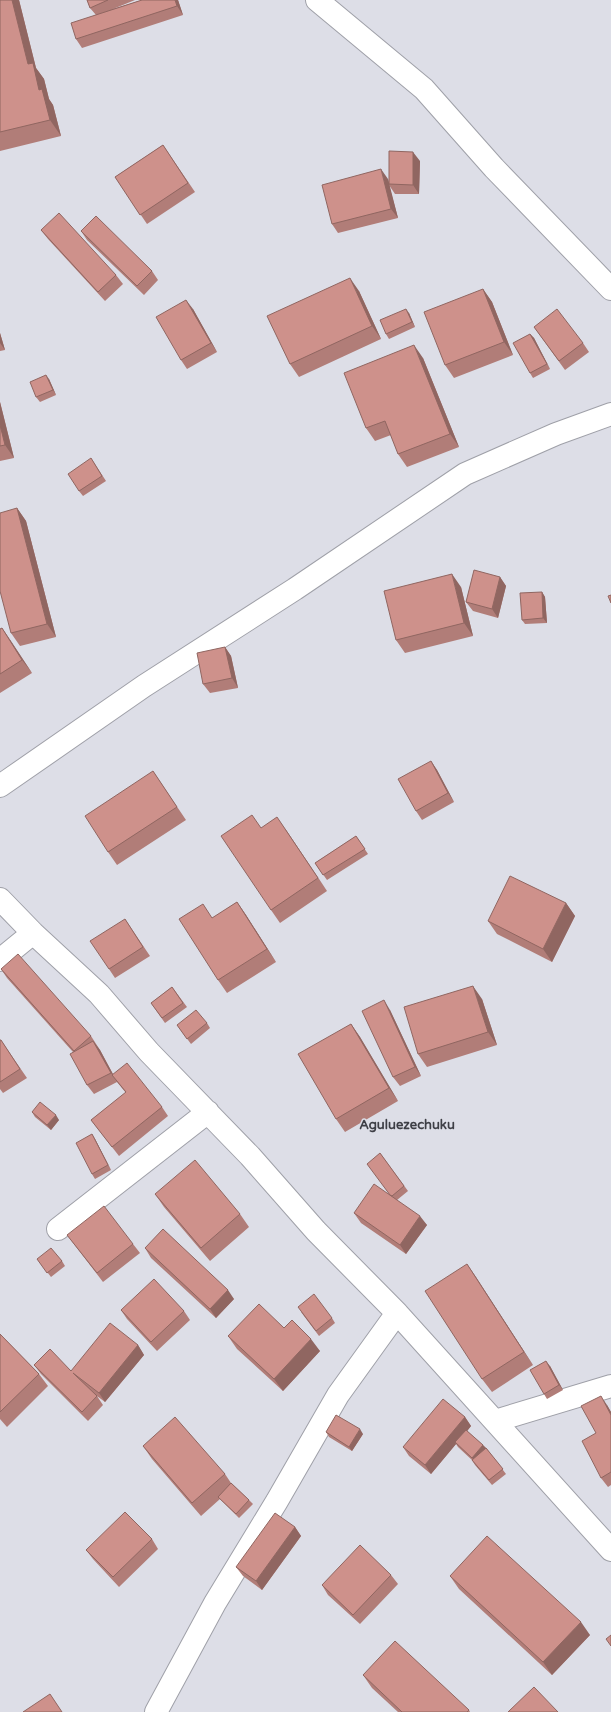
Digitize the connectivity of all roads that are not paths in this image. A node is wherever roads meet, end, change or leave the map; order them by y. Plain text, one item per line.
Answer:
1 (317, 0) edge
2 (611, 290) edge
3 (611, 414) edge
4 (0, 786) edge
5 (0, 899) edge
6 (33, 933) junction
7 (0, 960) edge
8 (208, 1112) junction
9 (58, 1229) dead end
10 (397, 1313) junction
11 (611, 1386) edge
12 (495, 1421) junction
13 (611, 1550) edge
14 (156, 1712) edge

1 - 2 street
3 - 4 street
5 - 6 street
6 - 7 street
6 - 8 street
8 - 9 street
8 - 10 street
10 - 12 street
10 - 14 street
11 - 12 street
12 - 13 street

